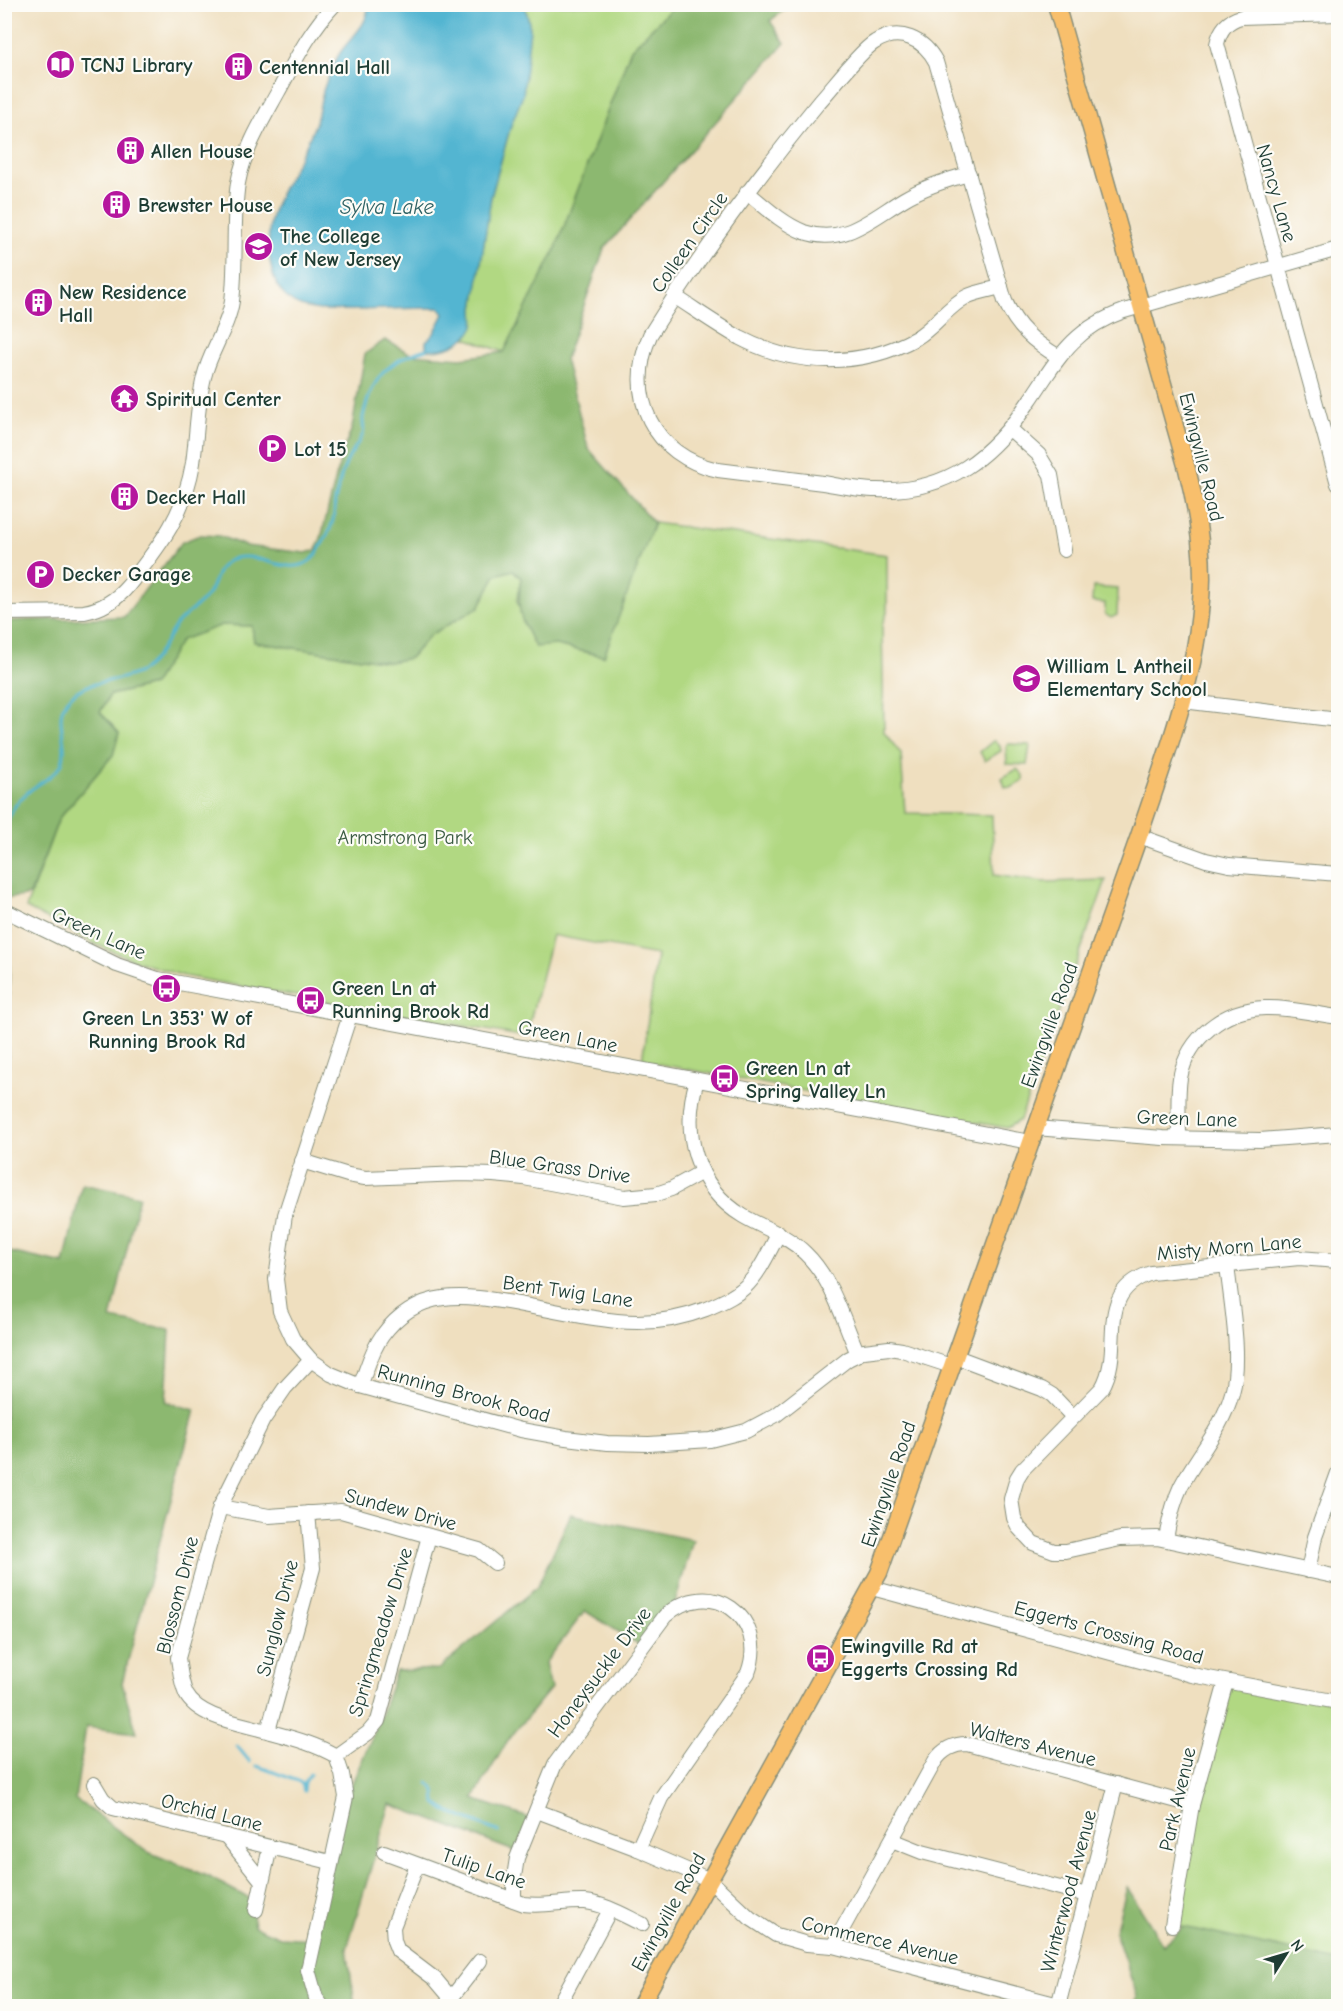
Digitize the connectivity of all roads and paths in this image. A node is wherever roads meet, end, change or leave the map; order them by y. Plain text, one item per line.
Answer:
1 (335, 4) edge
2 (1056, 4) edge
3 (1338, 14) edge
4 (969, 174) junction
5 (747, 192) junction
6 (1338, 249) edge
7 (1278, 267) junction
8 (1001, 287) junction
9 (674, 296) junction
10 (1141, 306) junction
11 (1059, 357) junction
12 (1010, 429) junction
13 (1338, 484) edge
14 (1064, 550) dead end
15 (4, 613) edge
16 (1183, 701) junction
17 (1338, 720) edge
18 (1139, 836) junction
19 (1338, 874) edge
20 (7, 911) edge
21 (350, 1015) junction
22 (1338, 1017) edge
23 (697, 1080) junction
24 (1338, 1134) edge
25 (1032, 1135) junction
26 (1179, 1138) junction
27 (302, 1161) junction
28 (702, 1172) junction
29 (779, 1233) junction
30 (1338, 1261) edge
31 (1227, 1265) junction
32 (858, 1354) junction
33 (311, 1359) junction
34 (953, 1361) junction
35 (360, 1386) junction
36 (1073, 1417) junction
37 (1338, 1473) edge
38 (220, 1507) junction
39 (308, 1513) junction
40 (429, 1536) junction
41 (1166, 1539) junction
42 (495, 1563) dead end
43 (1308, 1571) junction
44 (1338, 1577) edge
45 (872, 1588) junction
46 (1226, 1682) junction
47 (1338, 1702) edge
48 (268, 1731) junction
49 (336, 1756) junction
50 (94, 1784) dead end
51 (1116, 1784) junction
52 (1192, 1805) junction
53 (537, 1811) junction
54 (226, 1836) junction
55 (892, 1840) junction
56 (270, 1847) junction
57 (638, 1849) junction
58 (384, 1852) dead end
59 (330, 1862) junction
60 (417, 1865) junction
61 (710, 1880) junction
62 (262, 1881) junction
63 (1087, 1895) junction
64 (514, 1900) junction
65 (256, 1910) dead end
66 (610, 1910) junction
67 (642, 1924) dead end
68 (1172, 1925) dead end
69 (833, 1946) junction
70 (480, 1961) dead end
71 (448, 2002) edge
72 (1058, 2006) edge
73 (322, 2007) edge
74 (558, 2007) edge
75 (640, 2007) edge

1 - 15 street
2 - 10 main road, Ewingville Road
3 - 7 street, Nancy Lane
4 - 5 street
4 - 5 street, Colleen Circle
4 - 8 street, Colleen Circle
5 - 9 street, Colleen Circle
6 - 7 street, Colleen Circle
7 - 10 street, Colleen Circle
7 - 13 street, Nancy Lane
8 - 9 street
8 - 11 street, Colleen Circle
9 - 12 street, Colleen Circle
10 - 11 street, Colleen Circle
10 - 16 main road, Ewingville Road
11 - 12 street, Colleen Circle
12 - 14 street
16 - 17 street
16 - 18 main road, Ewingville Road
18 - 19 street
18 - 25 main road, Ewingville Road
20 - 21 street, Green Lane
21 - 23 street, Green Lane
21 - 27 street, Running Brook Road
22 - 26 street
23 - 25 street, Green Lane
23 - 28 street
24 - 26 street, Green Lane
25 - 26 street, Green Lane
25 - 34 main road, Ewingville Road
27 - 28 street, Blue Grass Drive
27 - 33 street, Running Brook Road
28 - 29 street
29 - 32 street
29 - 35 street, Bent Twig Lane
30 - 31 street, Misty Morn Lane
31 - 36 street, Misty Morn Lane
31 - 41 street
32 - 34 street, Running Brook Road
32 - 35 street, Running Brook Road
33 - 35 street, Running Brook Road
33 - 38 street, Blossom Drive
34 - 36 street, Running Brook Road
34 - 45 main road, Ewingville Road
36 - 41 street, Misty Morn Lane
37 - 43 street
38 - 39 street, Sundew Drive
38 - 48 street, Blossom Drive
39 - 40 street, Sundew Drive
39 - 48 street, Sunglow Drive
40 - 42 street, Sundew Drive
40 - 49 street, Springmeadow Drive
41 - 43 street
43 - 44 street
45 - 46 street, Eggerts Crossing Road
45 - 61 main road, Ewingville Road
46 - 47 street, Eggerts Crossing Road
46 - 52 street, Park Avenue
48 - 49 street, Blossom Drive
49 - 59 street
50 - 54 street, Orchid Lane
51 - 52 street, Walters Avenue
51 - 55 street, Walters Avenue
51 - 63 street, Winterwood Avenue
52 - 68 street, Park Avenue
53 - 57 street
53 - 57 street, Honeysuckle Drive
53 - 64 street, Honeysuckle Drive
54 - 56 street, Orchid Lane
54 - 62 street
55 - 63 street
55 - 69 street, Walters Avenue
56 - 59 street, Orchid Lane
56 - 62 street
57 - 61 street
58 - 60 street, Tulip Lane
59 - 73 street
60 - 64 street, Tulip Lane
60 - 71 street
61 - 69 street, Commerce Avenue
61 - 75 main road, Ewingville Road
62 - 65 street
63 - 72 street, Winterwood Avenue
64 - 66 street, Tulip Lane
66 - 67 street, Tulip Lane
66 - 74 street
69 - 72 street, Commerce Avenue
70 - 71 street

